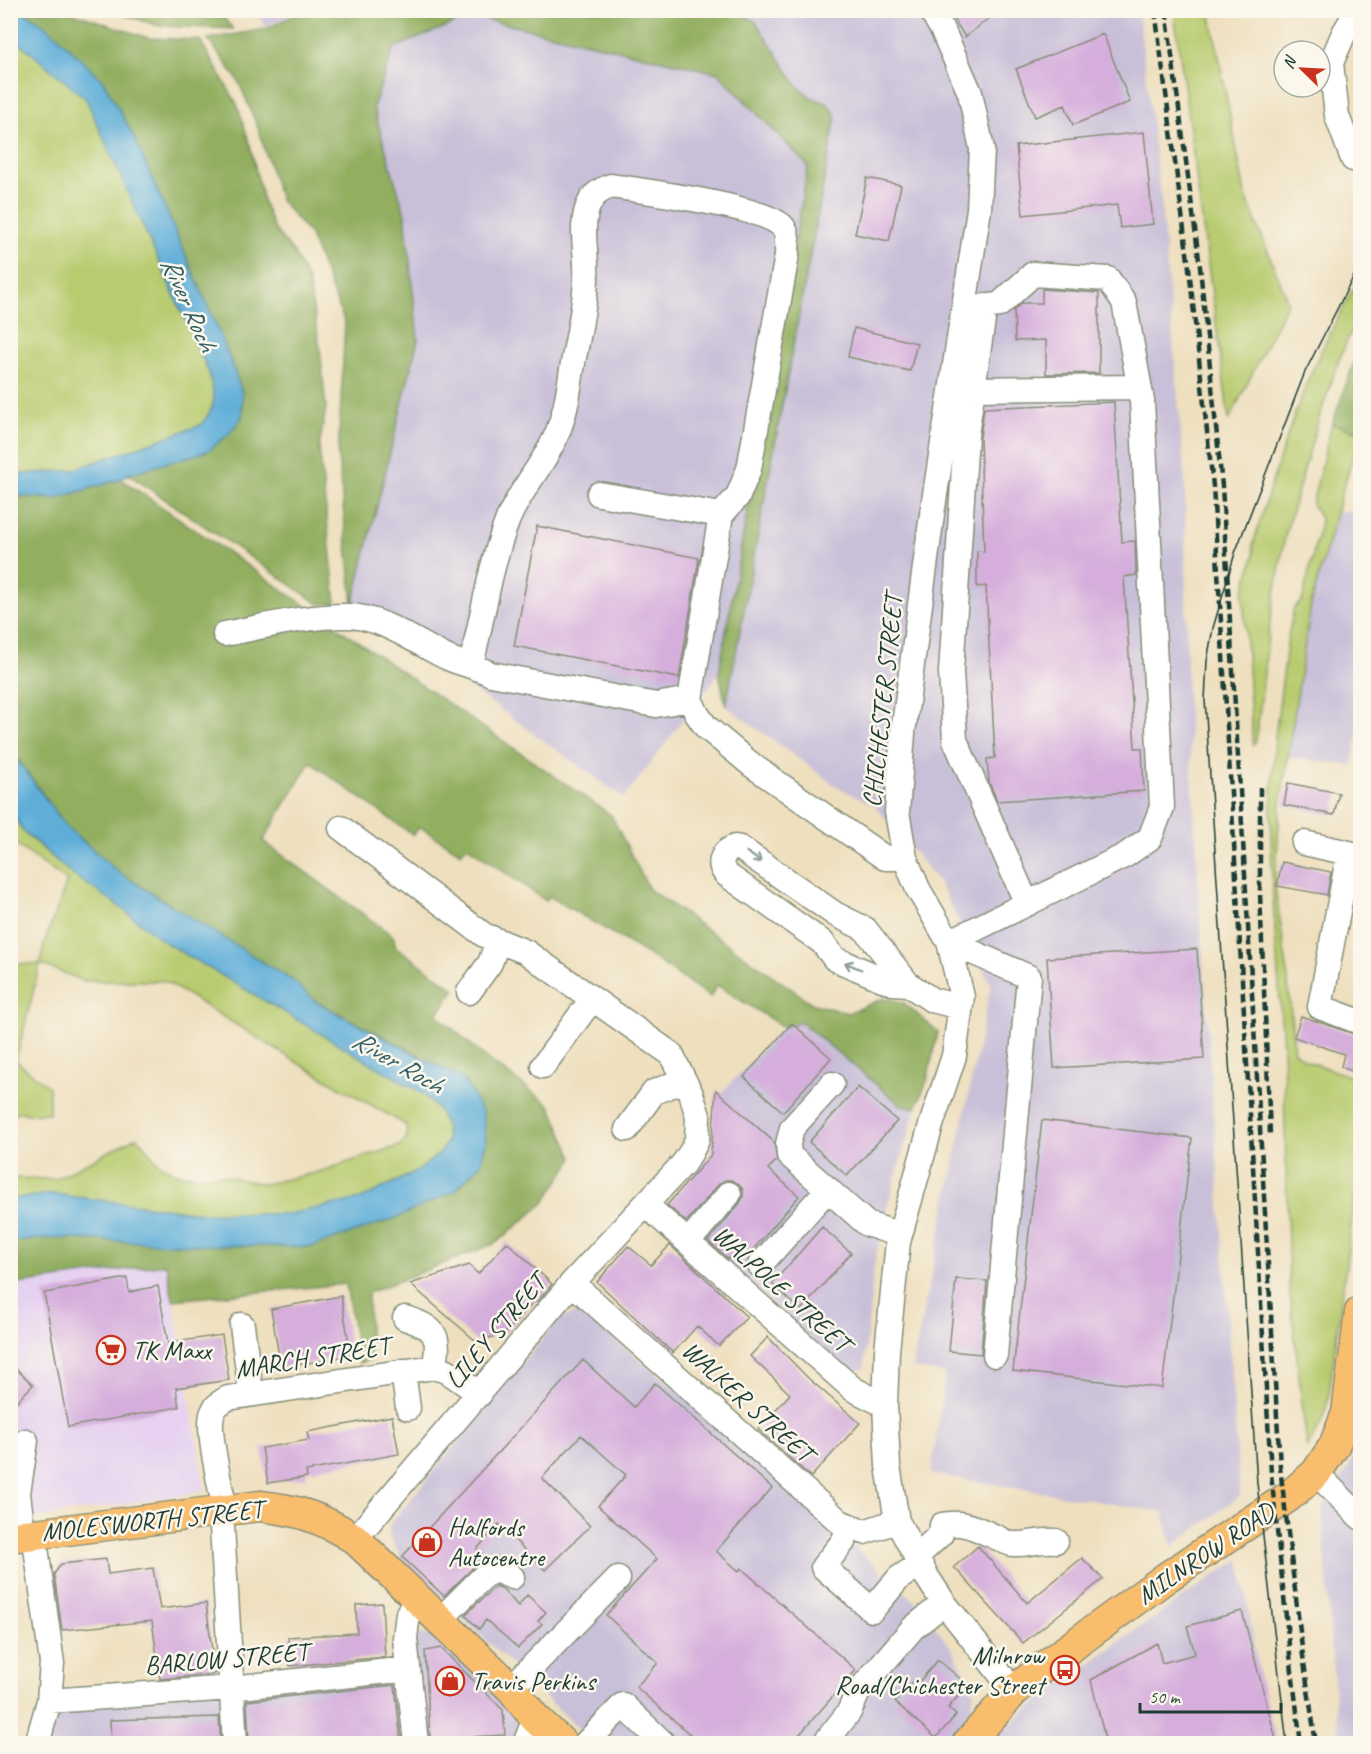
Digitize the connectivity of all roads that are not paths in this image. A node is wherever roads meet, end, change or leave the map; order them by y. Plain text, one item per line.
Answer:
1 (931, 10) edge
2 (1358, 10) edge
3 (1353, 159) dead end
4 (974, 308) junction
5 (1139, 387) junction
6 (973, 389) junction
7 (599, 494) dead end
8 (721, 515) junction
9 (225, 634) dead end
10 (471, 665) junction
11 (690, 699) junction
12 (341, 828) dead end
13 (1304, 843) dead end
14 (905, 858) junction
15 (1352, 889) edge
16 (1027, 904) junction
17 (498, 941) junction
18 (949, 942) junction
19 (908, 984) junction
20 (469, 992) dead end
21 (592, 999) junction
22 (960, 1007) junction
23 (1360, 1022) edge
24 (543, 1066) dead end
25 (684, 1080) junction
26 (832, 1084) dead end
27 (627, 1129) dead end
28 (828, 1190) junction
29 (729, 1194) dead end
30 (646, 1205) junction
31 (900, 1235) junction
32 (688, 1242) junction
33 (760, 1265) dead end
34 (572, 1283) junction
35 (1360, 1312) edge
36 (405, 1318) dead end
37 (242, 1325) dead end
38 (995, 1355) dead end
39 (434, 1367) junction
40 (403, 1371) junction
41 (251, 1394) junction
42 (480, 1394) junction
43 (885, 1405) junction
44 (408, 1408) dead end
45 (26, 1441) dead end
46 (1316, 1473) junction
47 (223, 1510) junction
48 (1360, 1517) edge
49 (897, 1521) junction
50 (850, 1526) junction
51 (22, 1535) edge
52 (355, 1539) junction
53 (1056, 1541) dead end
54 (918, 1561) junction
55 (512, 1576) dead end
56 (618, 1579) dead end
57 (418, 1599) junction
58 (944, 1603) junction
59 (440, 1620) junction
60 (408, 1669) junction
61 (231, 1688) junction
62 (511, 1688) junction
63 (1014, 1691) junction
64 (858, 1692) junction
65 (49, 1701) junction
66 (530, 1731) edge
67 (37, 1743) edge
68 (235, 1743) edge
69 (416, 1743) edge
70 (562, 1743) edge
71 (585, 1743) edge
72 (663, 1743) edge
73 (805, 1743) edge
74 (824, 1743) edge
75 (967, 1743) edge

1 - 4 street, CHICHESTER STREET
2 - 3 street
4 - 5 street
4 - 6 street
4 - 14 street, CHICHESTER STREET
5 - 6 street
5 - 16 street
6 - 16 street
7 - 8 street
8 - 10 street
8 - 11 street
9 - 10 street
10 - 11 street
11 - 14 street
12 - 17 street, LILEY STREET
13 - 15 street
14 - 18 street, CHICHESTER STREET
15 - 23 street
16 - 18 street
17 - 20 street
17 - 21 street, LILEY STREET
18 - 22 street, CHICHESTER STREET
18 - 38 street
19 -> 19 street
19 - 22 street
21 - 24 street
21 - 25 street, LILEY STREET
22 - 31 street, CHICHESTER STREET
25 - 27 street
25 - 30 street, LILEY STREET
26 - 28 street
28 - 31 street
28 - 33 street
29 - 32 street
30 - 32 street, WALPOLE STREET
30 - 34 street, LILEY STREET
31 - 43 street, CHICHESTER STREET
32 - 43 street, WALPOLE STREET
34 - 42 street, LILEY STREET
34 - 50 street, WALKER STREET
35 - 46 main road, MILNROW ROAD
36 - 39 street
37 - 41 street
39 - 40 street, MARCH STREET
39 - 42 street
40 - 41 street, MARCH STREET
40 - 44 street
41 - 47 street, MARCH STREET
42 - 52 street, LILEY STREET
43 - 49 street, CHICHESTER STREET
45 - 51 street
46 - 48 street
46 - 63 main road, MILNROW ROAD
47 - 51 main road, MOLESWORTH STREET
47 - 52 main road, MOLESWORTH STREET
47 - 61 street
49 - 50 street
49 - 54 street, CHICHESTER STREET
50 - 54 street
51 - 65 street
52 - 57 main road, MOLESWORTH STREET
53 - 54 street
54 - 58 street, CHICHESTER STREET
55 - 59 street
56 - 62 street
57 - 59 main road, MOLESWORTH STREET
57 - 60 street
58 - 63 street, CHICHESTER STREET
58 - 64 street
59 - 62 main road, MOLESWORTH STREET
60 - 61 street, BARLOW STREET
60 - 69 street
61 - 65 street, BARLOW STREET
61 - 68 street
62 - 66 main road, MOLESWORTH STREET
63 - 75 main road, MILNROW ROAD
64 - 73 street
64 - 74 street
65 - 67 street
66 - 70 main road, MOLESWORTH STREET
71 - 72 street

